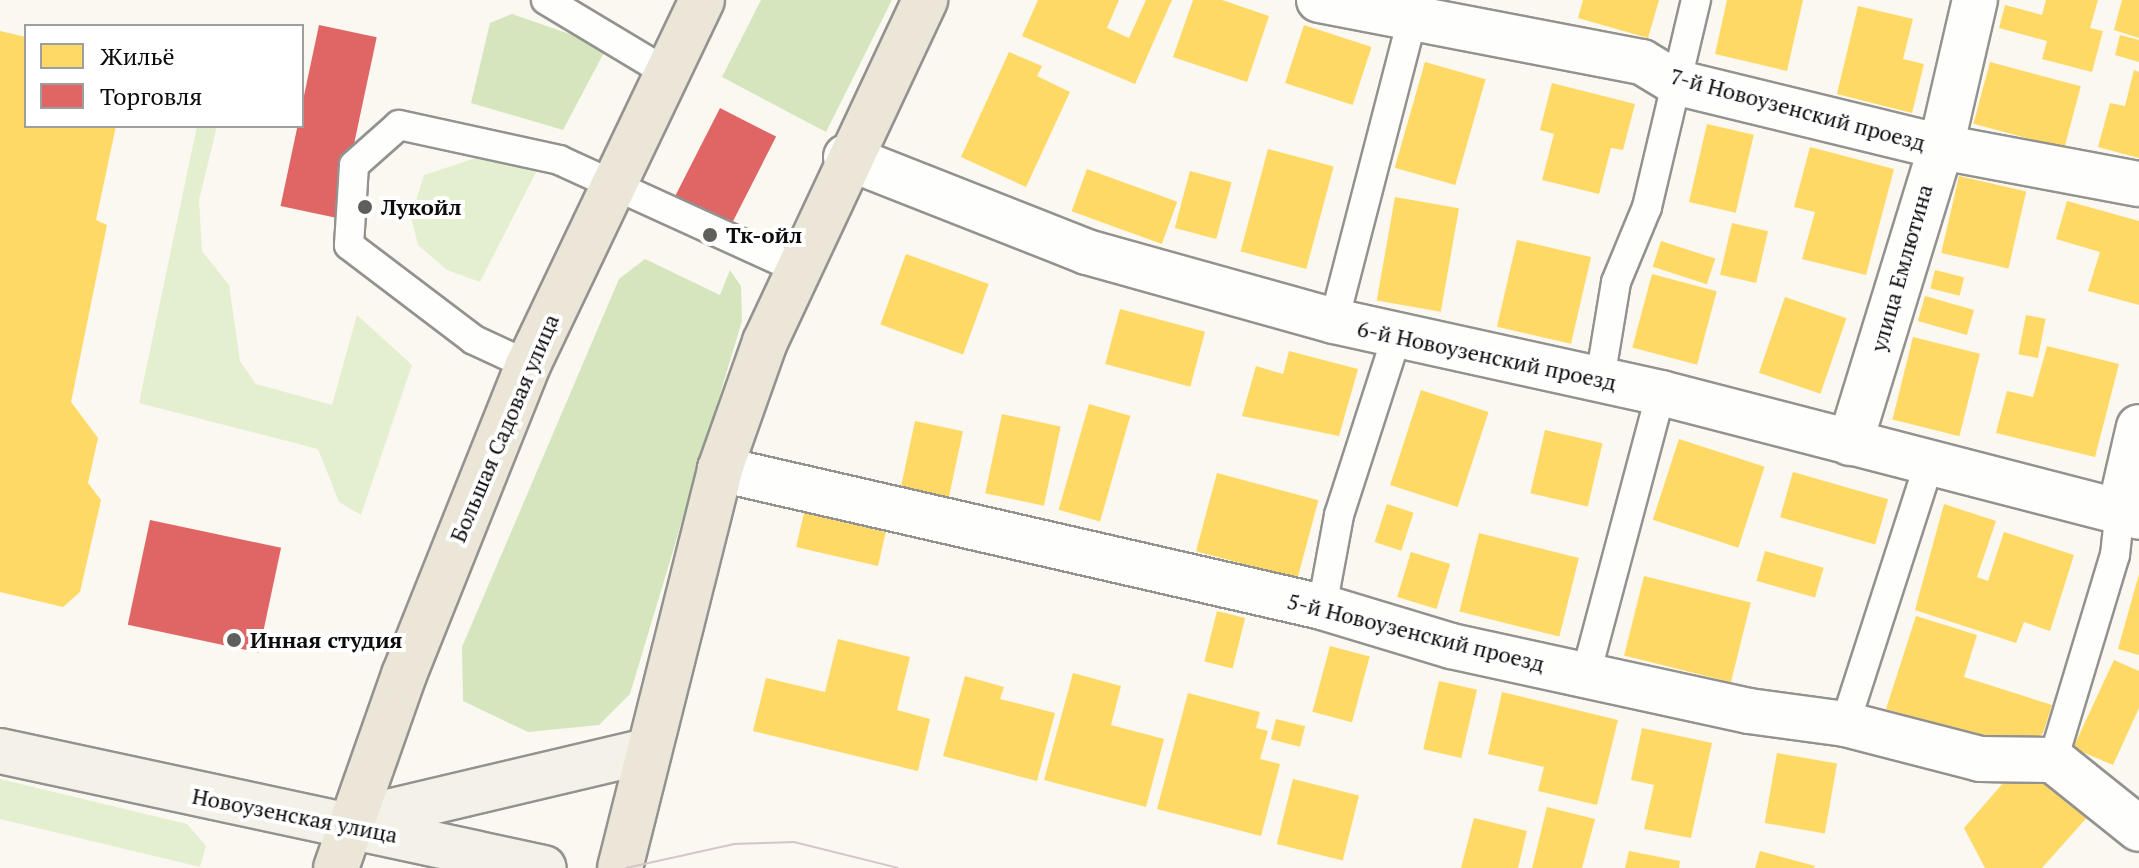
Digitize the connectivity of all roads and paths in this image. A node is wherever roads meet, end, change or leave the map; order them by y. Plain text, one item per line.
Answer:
1 (546, 0) edge
2 (702, 0) edge
3 (925, 0) edge
4 (1319, 0) edge
5 (1696, 0) edge
6 (1975, 0) edge
7 (1415, 8) edge
8 (666, 72) junction
9 (1675, 82) junction
10 (1941, 147) junction
11 (846, 157) junction
12 (613, 182) junction
13 (2139, 184) edge
14 (794, 267) junction
15 (1334, 321) junction
16 (1396, 338) junction
17 (528, 365) junction
18 (1600, 379) junction
19 (1661, 393) junction
20 (2139, 427) edge
21 (1850, 443) junction
22 (1929, 464) junction
23 (720, 469) junction
24 (2130, 513) edge
25 (1322, 607) junction
26 (1586, 674) junction
27 (1845, 724) junction
28 (0, 751) edge
29 (647, 751) junction
30 (2053, 760) junction
31 (349, 822) junction
32 (2139, 829) edge
33 (336, 868) edge
34 (544, 868) edge
35 (620, 868) edge

1 - 8 lane
2 - 8 main road, Большая Садовая улица
3 - 11 main road
4 - 7 street, 7-й Новоузенский проезд
5 - 9 lane
6 - 10 street, улица Емлютина
7 - 9 street, 7-й Новоузенский проезд
7 - 15 lane
8 - 12 main road, Большая Садовая улица
9 - 10 street, 7-й Новоузенский проезд
9 - 18 lane
10 - 13 street, 7-й Новоузенский проезд
10 - 21 street, улица Емлютина
11 - 14 main road
11 - 15 street, 6-й Новоузенский проезд
12 - 14 lane
12 - 17 main road, Большая Садовая улица
12 - 17 lane
14 - 23 main road
15 - 16 street, 6-й Новоузенский проезд
16 - 18 street, 6-й Новоузенский проезд
16 - 25 lane
17 - 31 main road, Большая Садовая улица
18 - 19 street, 6-й Новоузенский проезд
19 - 21 street, 6-й Новоузенский проезд
19 - 26 lane
20 - 24 street
21 - 22 street, 6-й Новоузенский проезд
22 - 24 street, 6-й Новоузенский проезд
22 - 27 lane
23 - 25 street, 5-й Новоузенский проезд
23 - 29 main road
24 - 30 lane
25 - 26 street, 5-й Новоузенский проезд
26 - 27 street, 5-й Новоузенский проезд
27 - 30 street, 5-й Новоузенский проезд
28 - 31 main road, Новоузенская улица
29 - 31 main road
29 - 35 main road
30 - 32 street
31 - 33 main road, Большая Садовая улица
31 - 34 main road, Новоузенская улица

